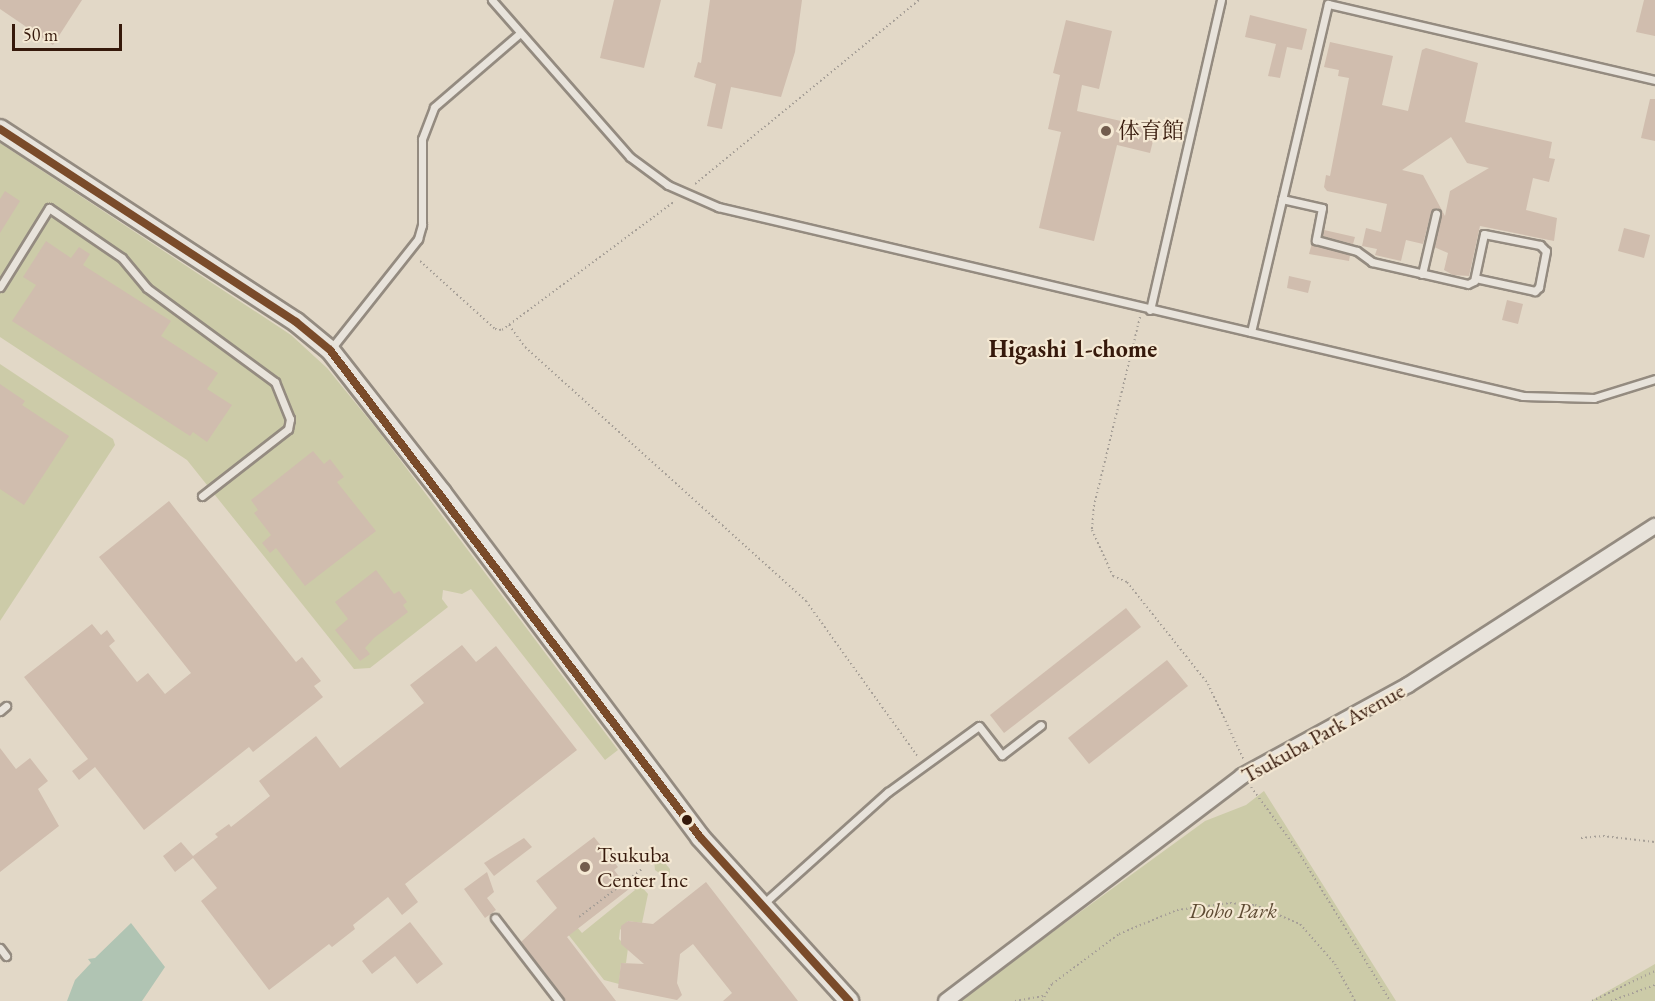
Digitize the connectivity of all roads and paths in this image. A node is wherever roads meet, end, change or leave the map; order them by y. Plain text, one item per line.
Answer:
1 (492, 0) edge
2 (919, 0) edge
3 (1221, 0) edge
4 (520, 33) junction
5 (1655, 80) edge
6 (0, 129) edge
7 (696, 184) dead end
8 (1282, 199) junction
9 (675, 201) dead end
10 (1436, 214) dead end
11 (420, 261) dead end
12 (1422, 274) junction
13 (1475, 279) junction
14 (0, 287) edge
15 (1142, 308) junction
16 (1150, 310) junction
17 (509, 325) junction
18 (1251, 332) junction
19 (330, 350) junction
20 (1655, 379) edge
21 (202, 496) dead end
22 (1655, 526) edge
23 (1041, 724) dead end
24 (925, 765) junction
25 (1246, 773) junction
26 (1581, 838) dead end
27 (1655, 842) edge
28 (642, 869) dead end
29 (761, 906) junction
30 (579, 917) dead end
31 (495, 918) dead end
32 (0, 948) edge
33 (6, 956) dead end
34 (1655, 971) edge
35 (1655, 985) edge
36 (1044, 996) junction
37 (559, 1001) edge
38 (849, 1001) edge
39 (946, 1001) edge
40 (1015, 1001) edge
41 (1042, 1001) edge
42 (1355, 1001) edge
43 (1390, 1001) edge
44 (1592, 1001) edge
45 (1611, 1001) edge

1 - 4 lane
2 - 7 path
3 - 16 lane
4 - 15 lane
4 - 19 lane
5 - 8 lane
6 - 19 street
8 - 12 lane
8 - 18 lane
9 - 17 path
10 - 12 lane
11 - 17 path
12 - 13 lane
13 - 13 lane
14 - 21 lane
15 - 16 lane
15 - 25 path
16 - 18 lane
17 - 24 path
18 - 20 lane
19 - 29 street
22 - 25 street, Tsukuba Park Avenue
23 - 24 lane
24 - 29 lane
25 - 39 street, Tsukuba Park Avenue
25 - 43 path
26 - 27 path
28 - 30 path
29 - 38 street
31 - 37 lane
32 - 33 lane
34 - 44 path
35 - 45 path
36 - 40 path
36 - 41 path
36 - 42 path

